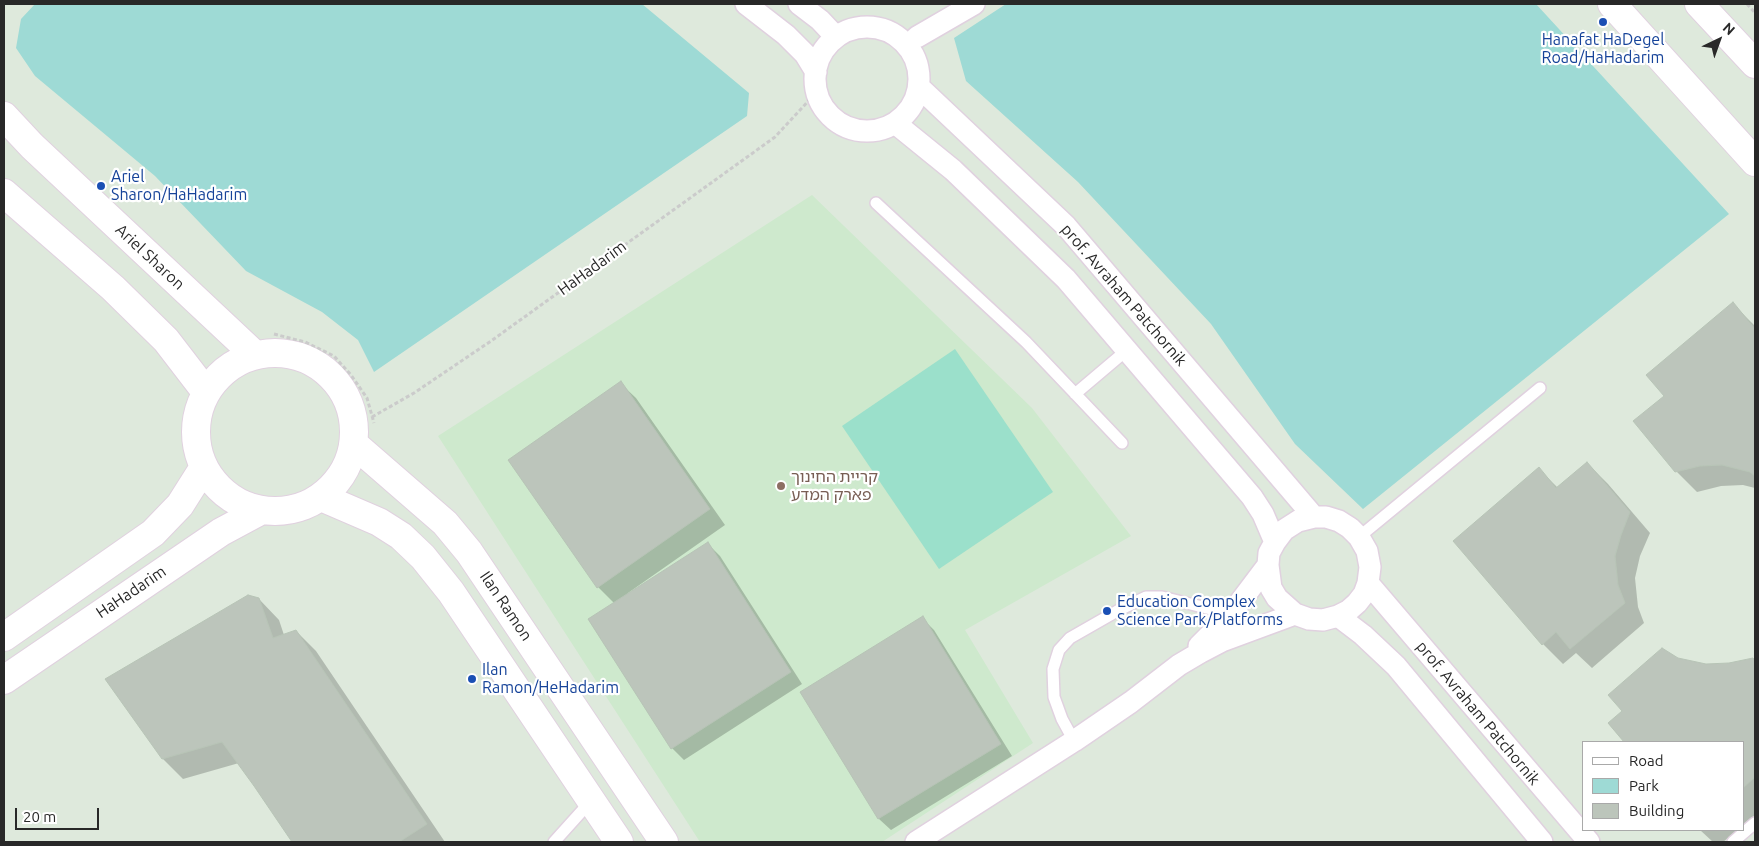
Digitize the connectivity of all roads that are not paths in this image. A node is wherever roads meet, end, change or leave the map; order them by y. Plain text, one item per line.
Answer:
1 (746, 4) edge
2 (799, 4) edge
3 (974, 4) edge
4 (1612, 4) edge
5 (1699, 4) edge
6 (836, 37) junction
7 (916, 37) dead end
8 (1755, 64) edge
9 (816, 82) junction
10 (919, 87) junction
11 (4, 116) edge
12 (895, 123) junction
13 (1755, 162) edge
14 (4, 193) edge
15 (876, 203) dead end
16 (1127, 350) junction
17 (255, 355) junction
18 (1540, 388) dead end
19 (206, 392) junction
20 (1075, 394) junction
21 (354, 436) junction
22 (1122, 444) dead end
23 (204, 467) junction
24 (321, 497) junction
25 (262, 510) junction
26 (1314, 517) junction
27 (1359, 537) junction
28 (1274, 542) junction
29 (1268, 565) junction
30 (1368, 583) junction
31 (1231, 614) junction
32 (1295, 614) junction
33 (1338, 616) junction
34 (4, 637) edge
35 (1179, 665) junction
36 (4, 680) edge
37 (1074, 741) junction
38 (590, 802) junction
39 (1755, 823) edge
40 (554, 842) edge
41 (619, 842) edge
42 (664, 842) edge
43 (916, 842) edge
44 (1542, 842) edge
45 (1589, 842) edge
46 (1733, 842) edge

1 - 9 street
2 - 6 street
3 - 7 street
4 - 13 street
5 - 8 street
6 - 9 street
6 - 10 street
9 - 12 street
10 - 12 street
10 - 26 street, prof. Avraham Patchornik
11 - 17 street, Ariel Sharon
12 - 16 street, prof. Avraham Patchornik
14 - 19 street
15 - 20 lane
16 - 20 lane
16 - 28 street, prof. Avraham Patchornik
17 - 19 street
17 - 21 street
18 - 27 lane
19 - 23 street
20 - 22 lane
21 - 24 street
21 - 42 street, Ilan Ramon
23 - 25 street
23 - 34 street
24 - 25 street
24 - 38 street
25 - 36 street, HaHadarim
26 - 27 street
26 - 28 street
27 - 30 street
28 - 29 street
29 - 31 street
29 - 32 street
30 - 33 street
30 - 45 street, prof. Avraham Patchornik
31 - 35 street
31 - 37 lane
32 - 33 street
32 - 35 street
33 - 44 street, prof. Avraham Patchornik
35 - 37 street
37 - 43 street
38 - 40 lane
38 - 41 street
39 - 46 lane

